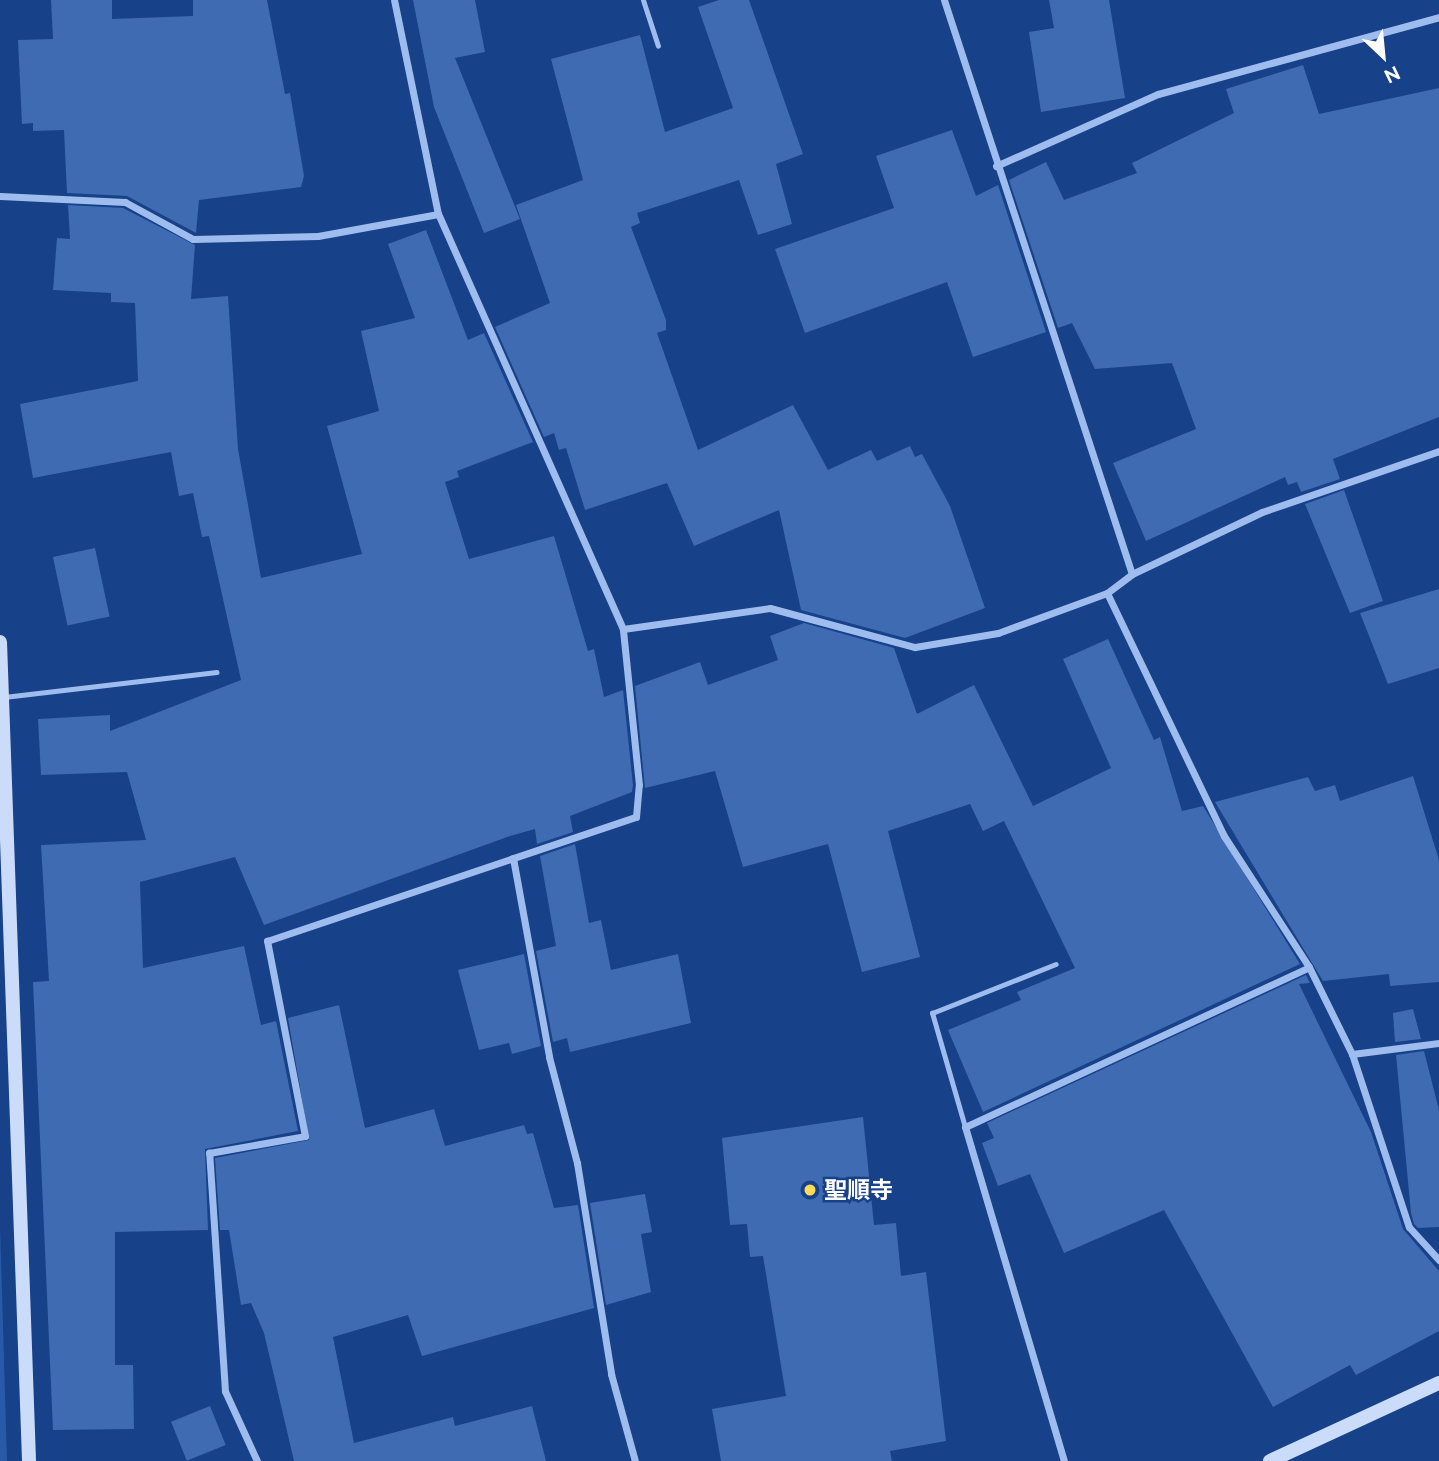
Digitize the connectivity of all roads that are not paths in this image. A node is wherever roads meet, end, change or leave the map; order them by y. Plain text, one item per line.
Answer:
1 (394, 0) edge
2 (643, 0) edge
3 (944, 0) edge
4 (1439, 17) edge
5 (658, 46) dead end
6 (996, 166) junction
7 (0, 195) edge
8 (438, 214) junction
9 (1439, 451) edge
10 (1132, 573) junction
11 (1107, 593) junction
12 (623, 629) junction
13 (0, 642) edge
14 (217, 672) dead end
15 (1, 698) edge
16 (513, 858) junction
17 (1056, 964) dead end
18 (1309, 967) junction
19 (1439, 1043) edge
20 (1352, 1054) junction
21 (965, 1127) junction
22 (1439, 1260) edge
23 (1439, 1383) edge
24 (29, 1461) edge
25 (257, 1461) edge
26 (635, 1461) edge
27 (1064, 1461) edge
28 (1270, 1461) edge

1 - 8 street
2 - 5 lane
3 - 6 street
4 - 6 street
6 - 10 street
7 - 8 street
8 - 12 street
9 - 10 street
10 - 11 street
11 - 12 street
11 - 18 street
12 - 16 street
13 - 15 main road
14 - 15 lane
15 - 24 main road
16 - 25 street
16 - 26 street
17 - 21 lane
18 - 20 street
18 - 21 street
19 - 20 street
20 - 22 street
21 - 27 street
23 - 28 main road

